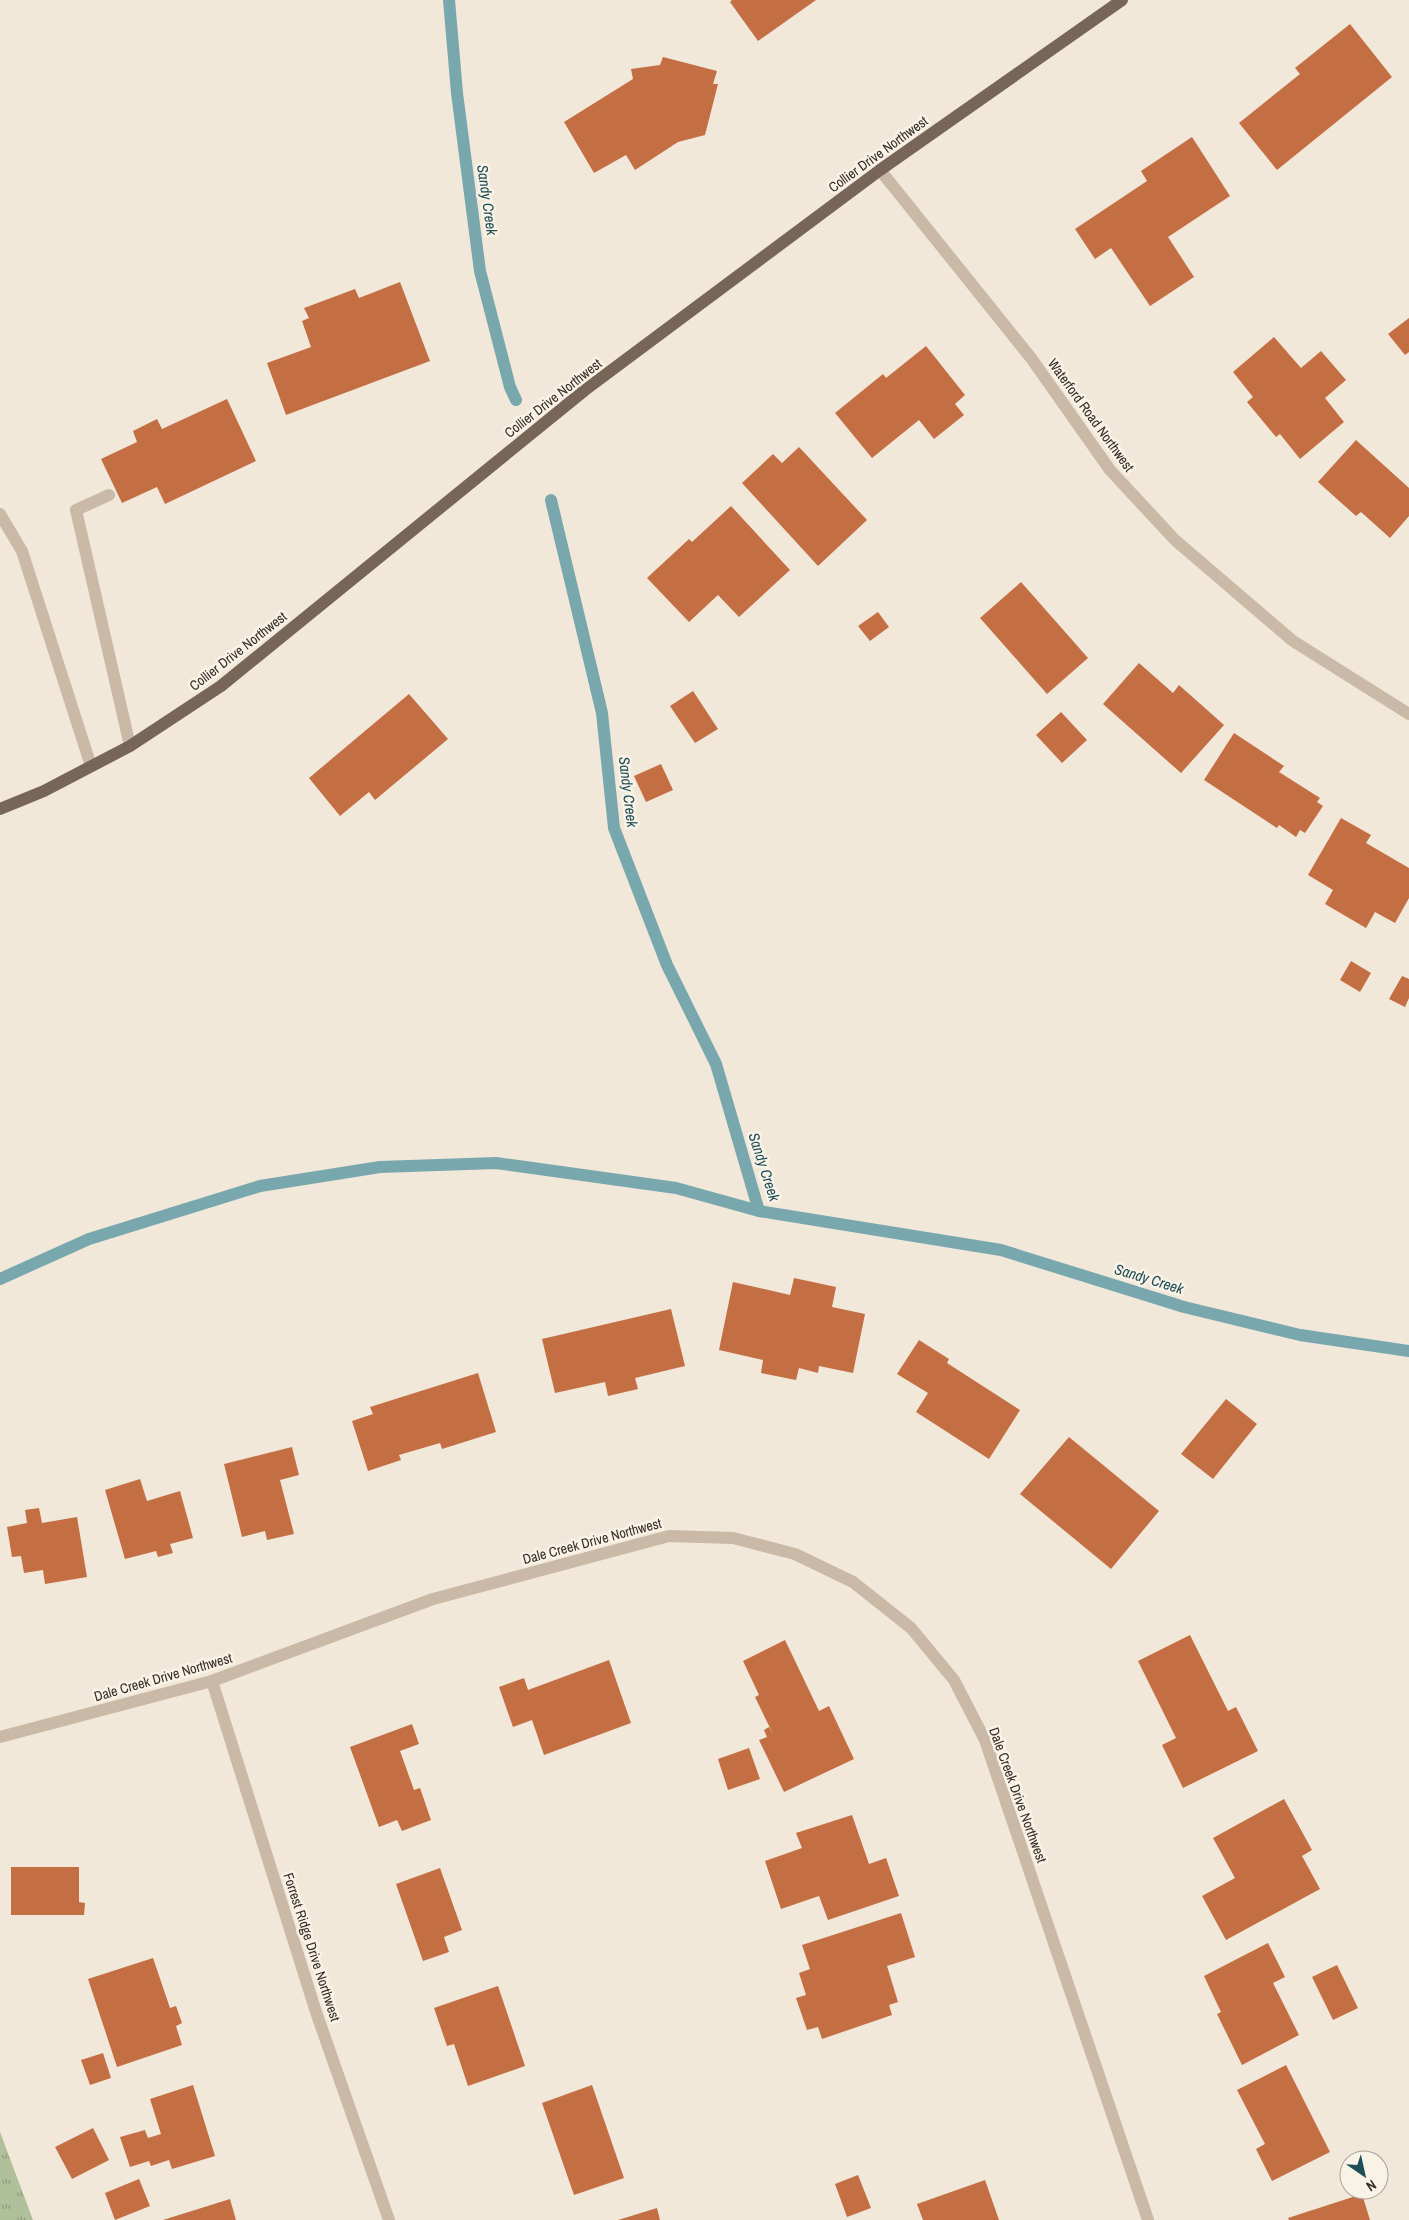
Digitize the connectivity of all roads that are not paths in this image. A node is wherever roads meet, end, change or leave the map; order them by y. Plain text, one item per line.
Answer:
1 (1122, 0) edge
2 (880, 170) junction
3 (109, 495) dead end
4 (0, 514) edge
5 (1409, 714) edge
6 (130, 746) junction
7 (91, 766) junction
8 (0, 809) edge
9 (212, 1682) junction
10 (0, 1737) edge
11 (390, 2220) edge
12 (1148, 2220) edge

1 - 2 main road, Collier Drive Northwest
2 - 5 street, Waterford Road Northwest
2 - 6 main road, Collier Drive Northwest
3 - 6 street
4 - 7 street
6 - 7 main road, Collier Drive Northwest
7 - 8 main road, Collier Drive Northwest
9 - 10 street, Dale Creek Drive Northwest
9 - 11 street, Forrest Ridge Drive Northwest
9 - 12 street, Dale Creek Drive Northwest

